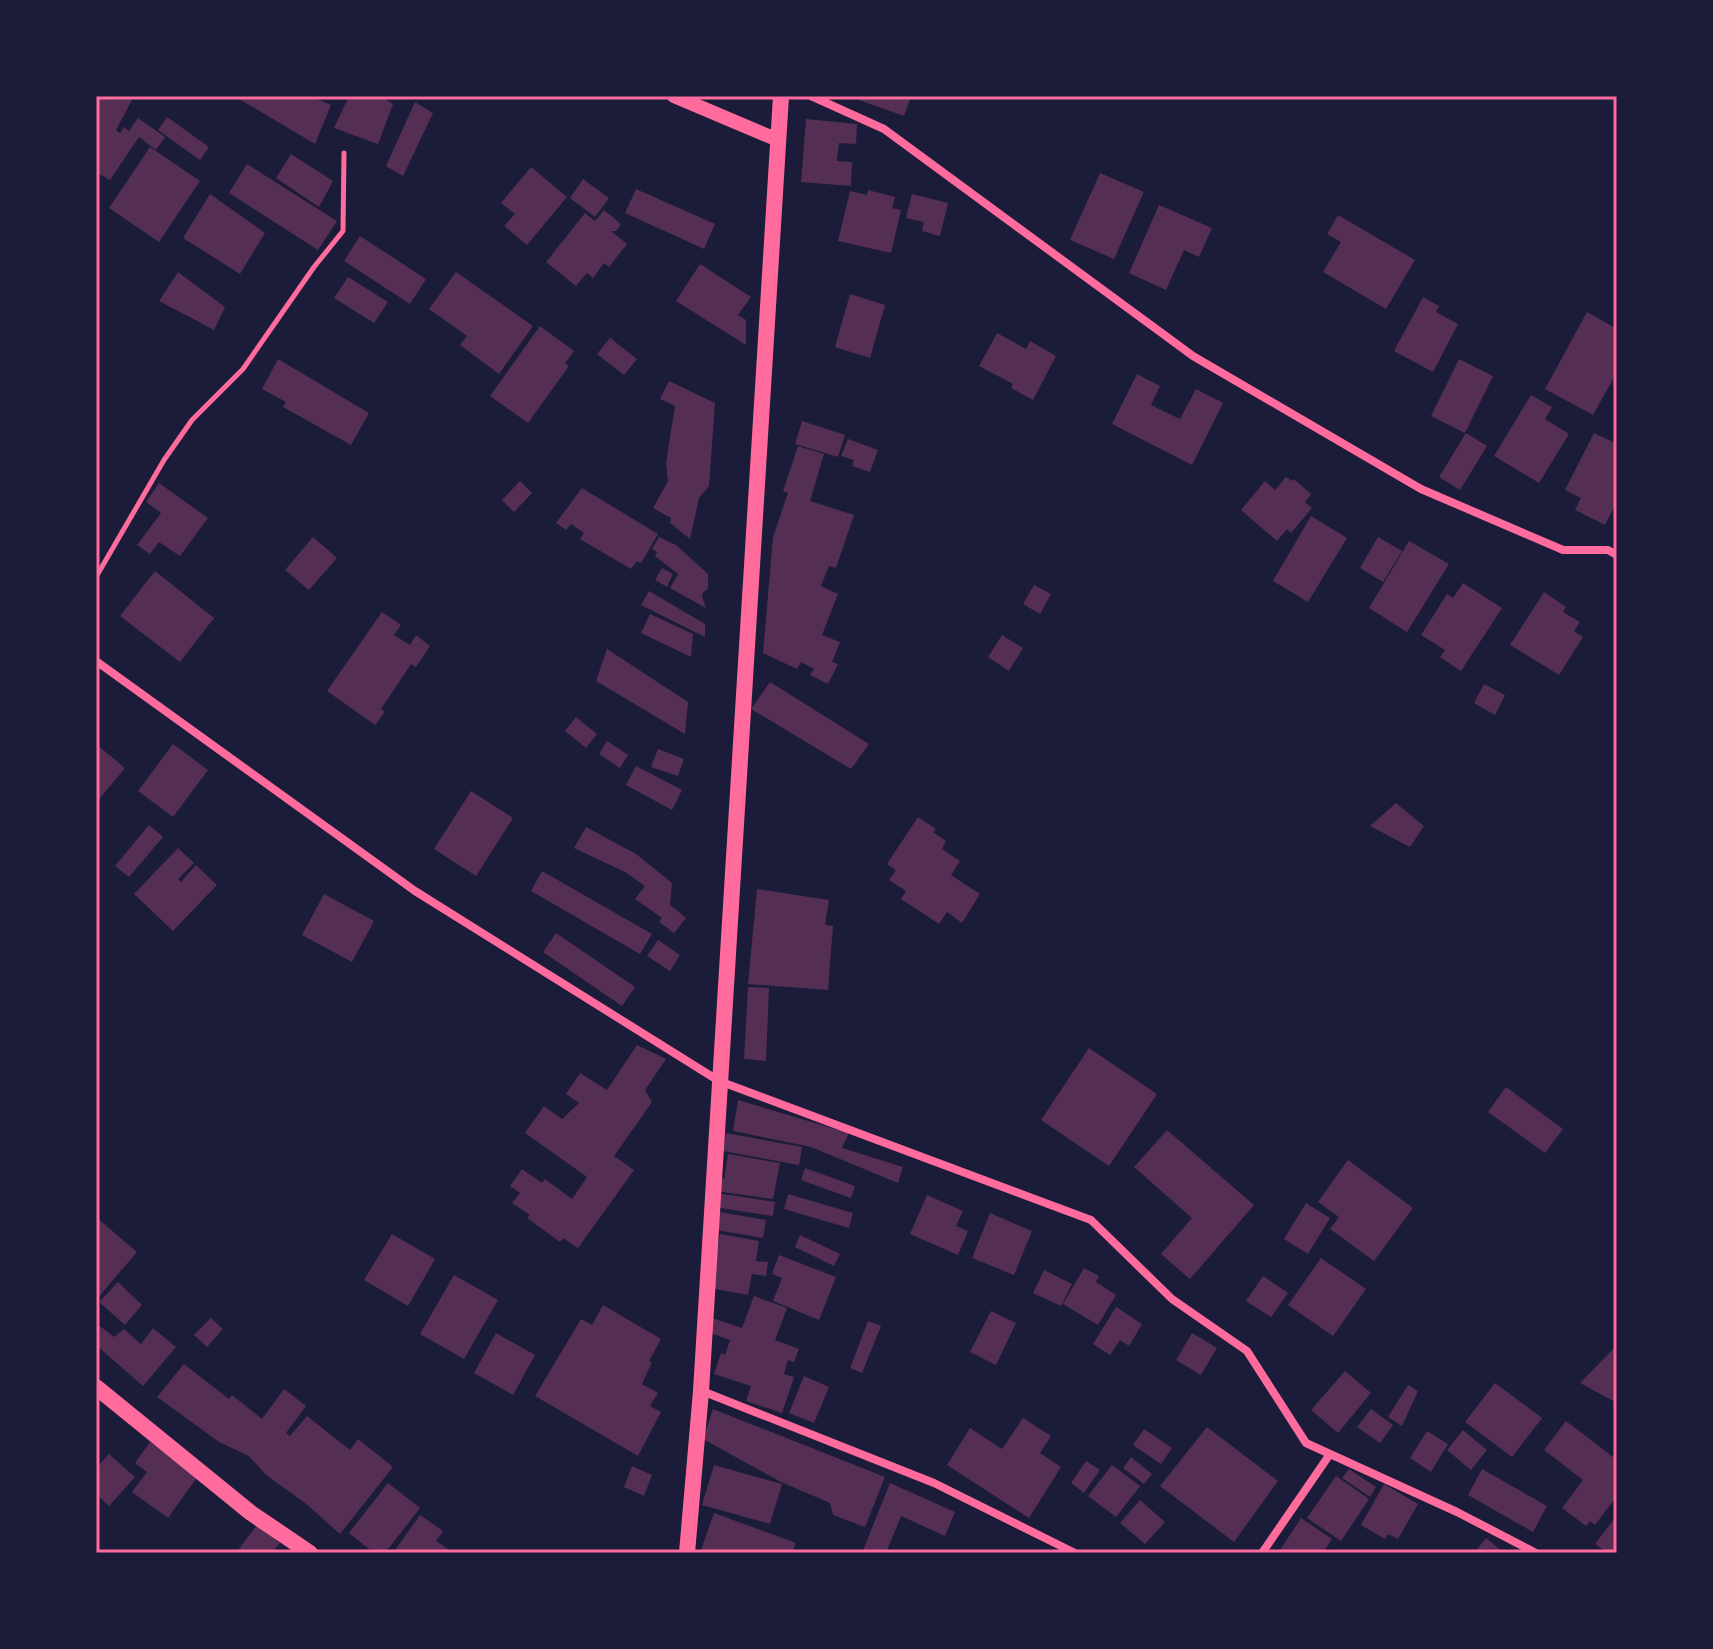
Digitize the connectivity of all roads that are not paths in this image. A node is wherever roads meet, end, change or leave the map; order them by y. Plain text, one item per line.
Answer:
1 (674, 96) edge
2 (781, 96) edge
3 (811, 96) edge
4 (778, 140) junction
5 (1617, 555) edge
6 (96, 661) edge
7 (719, 1081) junction
8 (96, 1387) edge
9 (701, 1391) junction
10 (1330, 1454) junction
11 (310, 1553) edge
12 (687, 1553) edge
13 (1075, 1553) edge
14 (1262, 1553) edge
15 (1536, 1553) edge

1 - 4 street
2 - 4 main road
3 - 5 street
4 - 7 main road
6 - 7 street
7 - 9 main road
7 - 10 street
8 - 11 main road
9 - 12 main road
9 - 13 street
10 - 14 street
10 - 15 street

